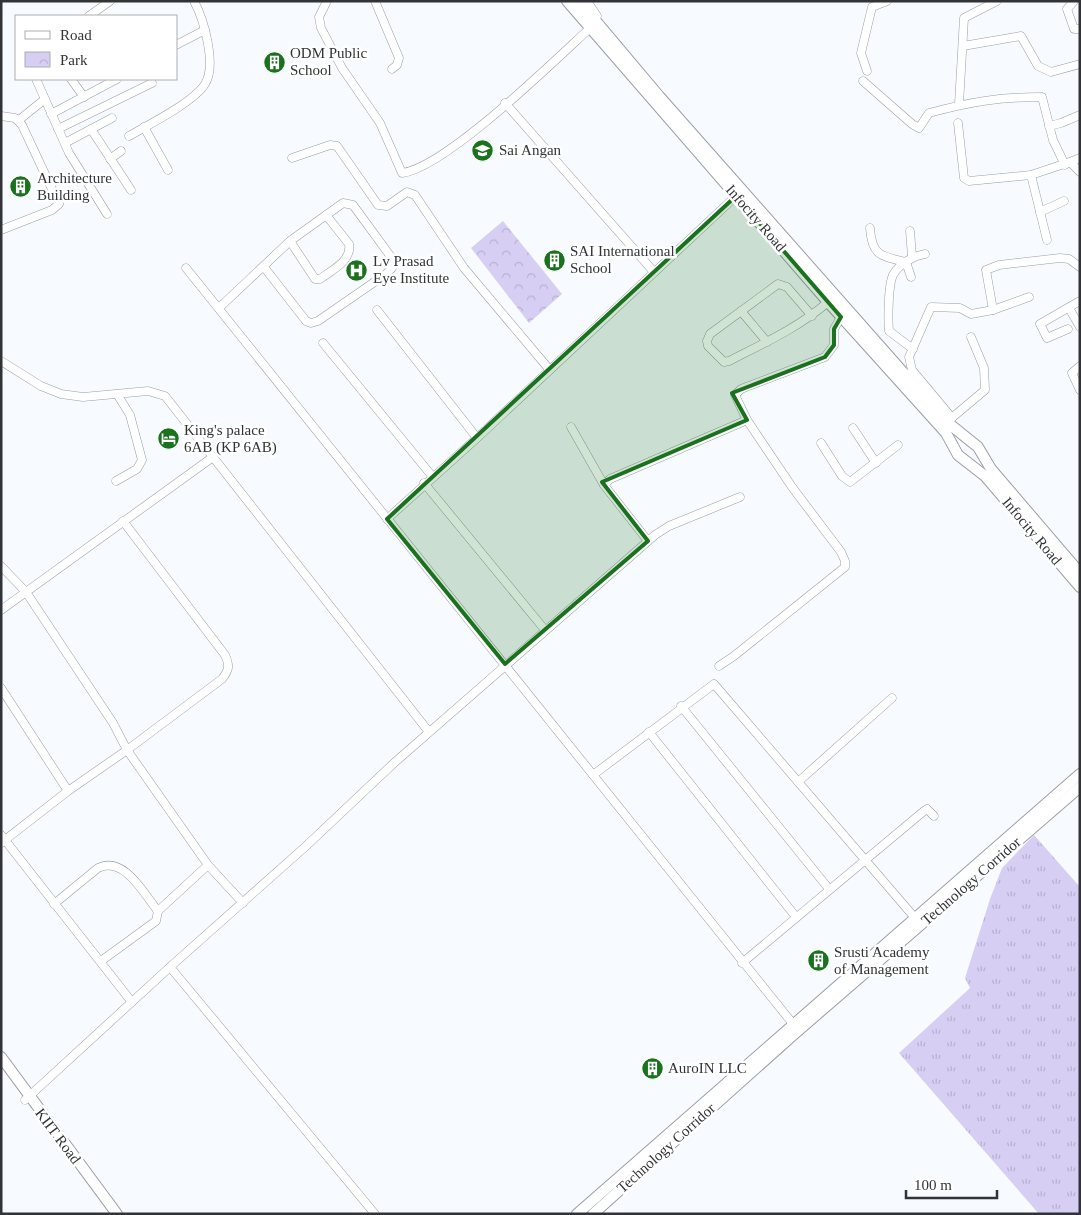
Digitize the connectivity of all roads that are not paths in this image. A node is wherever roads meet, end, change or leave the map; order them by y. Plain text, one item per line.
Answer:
1 (110, 1) edge
2 (194, 1) edge
3 (327, 1) edge
4 (375, 1) edge
5 (567, 1) edge
6 (579, 1) edge
7 (587, 1) edge
8 (887, 1) edge
9 (997, 1) edge
10 (1074, 1) edge
11 (90, 15) edge
12 (594, 28) junction
13 (1080, 29) edge
14 (205, 30) junction
15 (178, 44) edge
16 (963, 46) junction
17 (1080, 64) edge
18 (392, 69) dead end
19 (867, 71) dead end
20 (636, 76) junction
21 (36, 80) edge
22 (72, 80) edge
23 (112, 80) edge
24 (863, 80) dead end
25 (152, 83) dead end
26 (84, 97) junction
27 (45, 99) junction
28 (506, 103) junction
29 (959, 104) junction
30 (51, 114) junction
31 (1080, 115) edge
32 (1, 116) edge
33 (112, 118) dead end
34 (19, 120) junction
35 (958, 123) dead end
36 (1049, 126) junction
37 (144, 127) junction
38 (58, 129) junction
39 (91, 130) junction
40 (128, 136) dead end
41 (64, 144) junction
42 (121, 152) dead end
43 (110, 158) junction
44 (292, 158) dead end
45 (1080, 158) edge
46 (1068, 164) junction
47 (168, 170) dead end
48 (1080, 172) edge
49 (1031, 175) junction
50 (131, 190) dead end
51 (736, 196) junction
52 (1064, 201) dead end
53 (1040, 212) junction
54 (107, 214) dead end
55 (326, 215) junction
56 (870, 228) dead end
57 (1, 230) edge
58 (910, 231) dead end
59 (775, 233) junction
60 (1047, 240) dead end
61 (290, 241) junction
62 (925, 254) dead end
63 (909, 259) junction
64 (264, 266) junction
65 (1080, 267) edge
66 (186, 268) dead end
67 (654, 272) junction
68 (912, 277) dead end
69 (1029, 297) dead end
70 (1080, 301) edge
71 (828, 302) junction
72 (219, 308) junction
73 (1070, 308) junction
74 (377, 310) dead end
75 (741, 310) junction
76 (993, 310) junction
77 (812, 316) junction
78 (841, 317) junction
79 (1080, 327) edge
80 (1068, 329) dead end
81 (971, 336) dead end
82 (767, 342) junction
83 (323, 343) dead end
84 (913, 349) junction
85 (1, 361) edge
86 (1080, 366) edge
87 (549, 369) junction
88 (1080, 390) edge
89 (117, 394) junction
90 (748, 420) junction
91 (949, 425) junction
92 (571, 428) dead end
93 (853, 428) dead end
94 (477, 438) junction
95 (821, 443) dead end
96 (898, 445) dead end
97 (213, 457) junction
98 (876, 463) junction
99 (988, 472) junction
100 (432, 476) junction
101 (116, 481) dead end
102 (424, 483) junction
103 (604, 485) junction
104 (740, 496) dead end
105 (386, 519) junction
106 (123, 521) junction
107 (648, 541) junction
108 (1, 566) edge
109 (1080, 573) edge
110 (1080, 587) edge
111 (26, 592) junction
112 (1, 610) edge
113 (545, 630) junction
114 (505, 664) junction
115 (719, 666) dead end
116 (2, 693) edge
117 (892, 698) dead end
118 (681, 706) junction
119 (429, 732) junction
120 (649, 732) junction
121 (127, 750) junction
122 (1080, 774) edge
123 (593, 775) junction
124 (798, 782) junction
125 (1080, 787) edge
126 (68, 791) junction
127 (934, 816) dead end
128 (3, 839) edge
129 (866, 860) junction
130 (208, 865) junction
131 (829, 890) junction
132 (243, 903) junction
133 (54, 904) junction
134 (158, 911) junction
135 (796, 918) junction
136 (915, 918) junction
137 (894, 943) junction
138 (102, 961) junction
139 (742, 963) junction
140 (170, 967) junction
141 (131, 1002) junction
142 (793, 1024) junction
143 (1, 1057) edge
144 (1, 1067) edge
145 (27, 1098) junction
146 (108, 1214) edge
147 (117, 1214) edge
148 (375, 1214) edge
149 (577, 1214) edge
150 (593, 1214) edge

1 - 11 street
2 - 14 street
3 - 28 street
4 - 18 street
5 - 12 main road, Infocity Road
6 - 12 main road, Infocity Road
7 - 12 street
8 - 19 street
9 - 16 street
10 - 13 street
12 - 20 main road, Infocity Road
12 - 28 street
14 - 15 street
14 - 37 street
16 - 17 street
16 - 29 street
20 - 51 main road, Infocity Road
20 - 59 main road, Infocity Road
21 - 27 street
22 - 26 street
23 - 26 street
24 - 29 street
25 - 38 street
26 - 30 street
27 - 30 street
27 - 34 street
28 - 67 street
29 - 36 street
30 - 38 street
31 - 36 street
32 - 34 street
33 - 39 street
34 - 57 street
35 - 49 street
36 - 46 street
37 - 40 street
37 - 47 street
38 - 41 street
39 - 41 street
39 - 43 street
41 - 54 street
42 - 43 street
43 - 50 street
44 - 87 street
45 - 46 street
46 - 48 street
46 - 49 street
49 - 53 street
51 - 59 main road, Infocity Road
51 - 67 street
52 - 53 street
53 - 60 street
55 - 61 street
55 - 61 street
55 - 64 street
56 - 63 street
58 - 63 street
59 - 71 main road, Infocity Road
59 - 91 main road, Infocity Road
61 - 64 street
62 - 63 street
63 - 68 street
63 - 84 street
64 - 72 street
65 - 76 street
66 - 72 street
67 - 87 street
69 - 76 street
70 - 73 street
71 - 77 street
71 - 78 main road, Infocity Road
72 - 105 street
73 - 79 street
73 - 80 street
74 - 94 street
75 - 77 street
75 - 82 street
75 - 82 street
76 - 84 street
77 - 82 street
78 - 90 street
78 - 91 main road, Infocity Road
81 - 91 street
83 - 100 street
84 - 91 street
85 - 89 street
86 - 88 street
87 - 94 street
89 - 97 street
89 - 101 street
90 - 103 street
90 - 115 street
91 - 99 main road, Infocity Road
91 - 99 main road, Infocity Road
92 - 103 street
93 - 98 street
94 - 100 street
95 - 98 street
96 - 98 street
97 - 106 street
97 - 119 street
99 - 109 main road, Infocity Road
99 - 110 main road, Infocity Road
100 - 102 street
102 - 105 street
102 - 113 street
103 - 107 street
104 - 107 street
105 - 114 street
106 - 111 street
106 - 121 street
107 - 113 street
108 - 111 street
111 - 112 street
111 - 121 street
113 - 114 street
114 - 119 street
114 - 123 street
116 - 126 street
117 - 124 street
118 - 120 street
118 - 124 street
118 - 131 street
119 - 132 street
120 - 123 street
120 - 135 street
121 - 126 street
121 - 130 street
122 - 136 main road
123 - 139 street
124 - 129 street
125 - 137 main road, Technology Corridor
126 - 128 street
127 - 129 street
128 - 133 street
129 - 131 street
129 - 136 street
130 - 132 street
130 - 134 street
131 - 135 street
132 - 140 street
133 - 134 street
133 - 138 street
134 - 138 street
135 - 139 street
136 - 137 main road
137 - 142 main road
137 - 150 main road, Technology Corridor
138 - 141 street
139 - 142 street
140 - 141 street
140 - 148 street
141 - 145 street
142 - 149 main road
143 - 145 main road, KIIT Road
144 - 145 main road, KIIT Road
145 - 146 main road, KIIT Road
145 - 147 main road, KIIT Road

